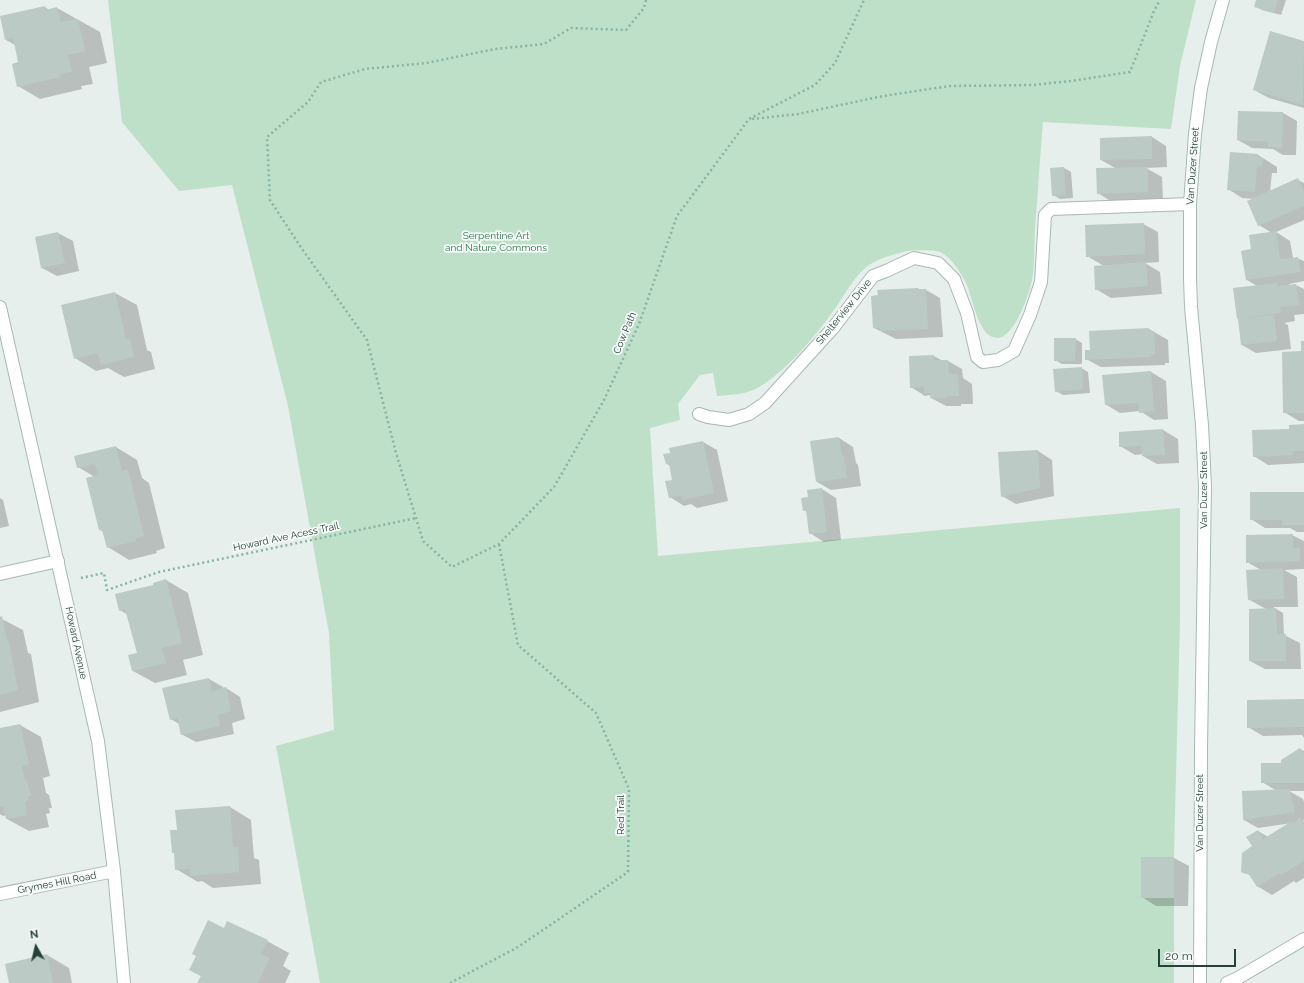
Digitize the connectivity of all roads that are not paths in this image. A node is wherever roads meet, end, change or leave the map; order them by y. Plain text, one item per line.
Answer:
1 (1223, 0) edge
2 (1190, 204) junction
3 (0, 307) edge
4 (699, 414) dead end
5 (58, 561) junction
6 (0, 574) edge
7 (114, 871) junction
8 (0, 894) edge
9 (1304, 939) edge
10 (124, 983) edge
11 (1200, 983) edge
12 (1227, 983) edge

1 - 2 street, Van Duzer Street
2 - 4 street, Shelterview Drive
2 - 11 street, Van Duzer Street
3 - 5 street, Howard Avenue
5 - 6 street
5 - 7 street, Howard Avenue
7 - 8 street, Grymes Hill Road
7 - 10 street, Howard Avenue
9 - 12 street

